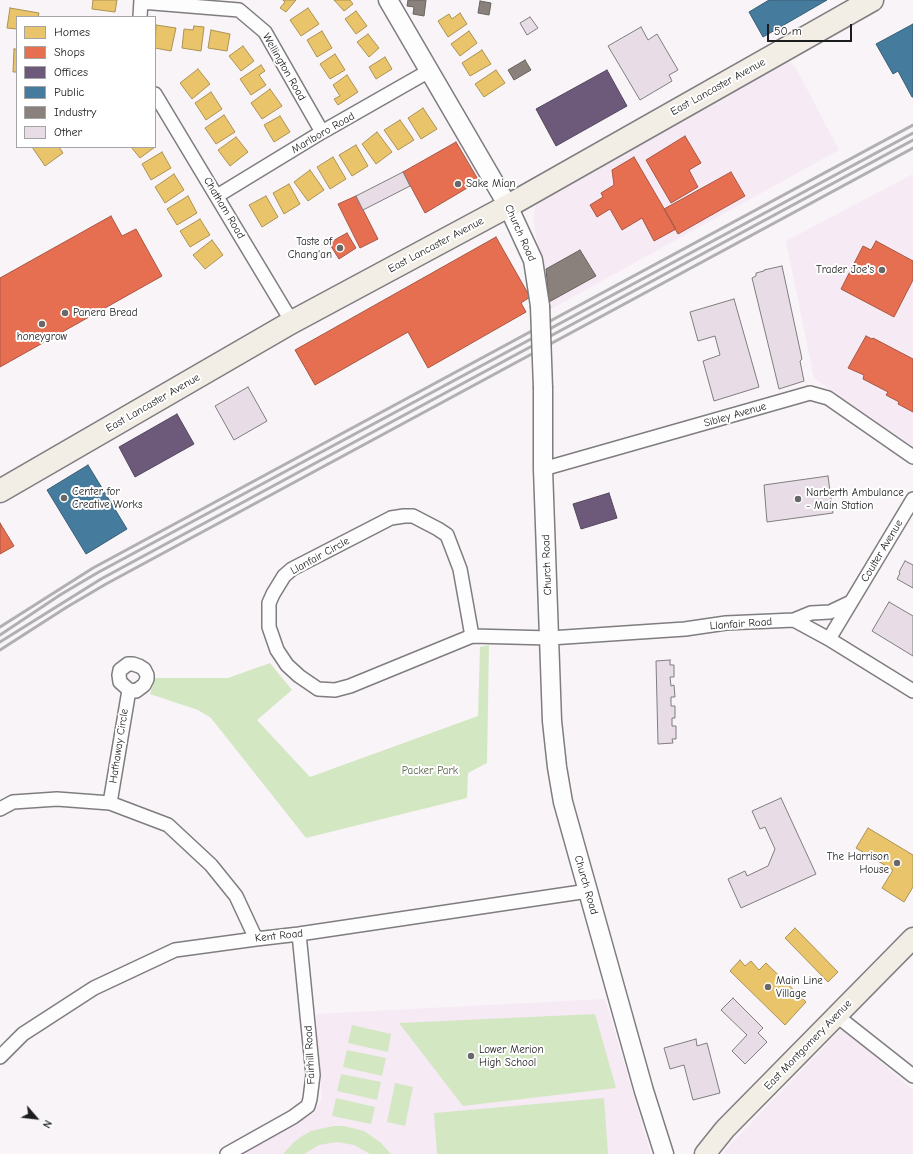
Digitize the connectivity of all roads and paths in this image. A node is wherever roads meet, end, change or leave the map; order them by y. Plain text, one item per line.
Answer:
1 (388, 0) edge
2 (872, 0) edge
3 (141, 1) edge
4 (140, 16) edge
5 (429, 71) junction
6 (156, 96) edge
7 (322, 132) junction
8 (217, 196) junction
9 (508, 206) junction
10 (292, 322) junction
11 (913, 457) edge
12 (543, 469) junction
13 (0, 491) edge
14 (913, 500) edge
15 (851, 602) junction
16 (794, 620) junction
17 (472, 636) junction
18 (550, 638) junction
19 (828, 640) junction
20 (129, 690) dead end
21 (913, 691) edge
22 (110, 803) junction
23 (0, 809) edge
24 (588, 891) junction
25 (300, 934) junction
26 (913, 938) edge
27 (256, 939) junction
28 (837, 1016) junction
29 (0, 1057) edge
30 (913, 1076) edge
31 (227, 1154) edge
32 (664, 1154) edge
33 (705, 1154) edge

1 - 5 street, Church Road
2 - 9 highway, East Lancaster Avenue
3 - 4 street
3 - 7 street, Wellington Road
5 - 7 street, Marlboro Road
5 - 9 street, Church Road
6 - 8 street, Chatham Road
7 - 8 street, Marlboro Road
8 - 10 street, Chatham Road
9 - 10 highway, East Lancaster Avenue
9 - 12 street, Church Road, bridge
10 - 13 highway, East Lancaster Avenue
11 - 12 street, Sibley Avenue
12 - 18 street, Church Road
14 - 15 street, Coulter Avenue
15 - 16 street
15 - 19 street, Coulter Avenue
16 - 18 street, Llanfair Road
16 - 19 street
17 - 17 street, Llanfair Circle
17 - 18 street, Llanfair Circle
18 - 24 street, Church Road
19 - 21 street
20 - 22 street, Hathaway Circle
22 - 23 street
22 - 27 street
24 - 25 street, Kent Road
24 - 32 street, Church Road
25 - 27 street, Kent Road
25 - 31 street, Fairhill Road
26 - 28 main road, East Montgomery Avenue
27 - 29 street, Kent Road
28 - 30 street
28 - 33 main road, East Montgomery Avenue

